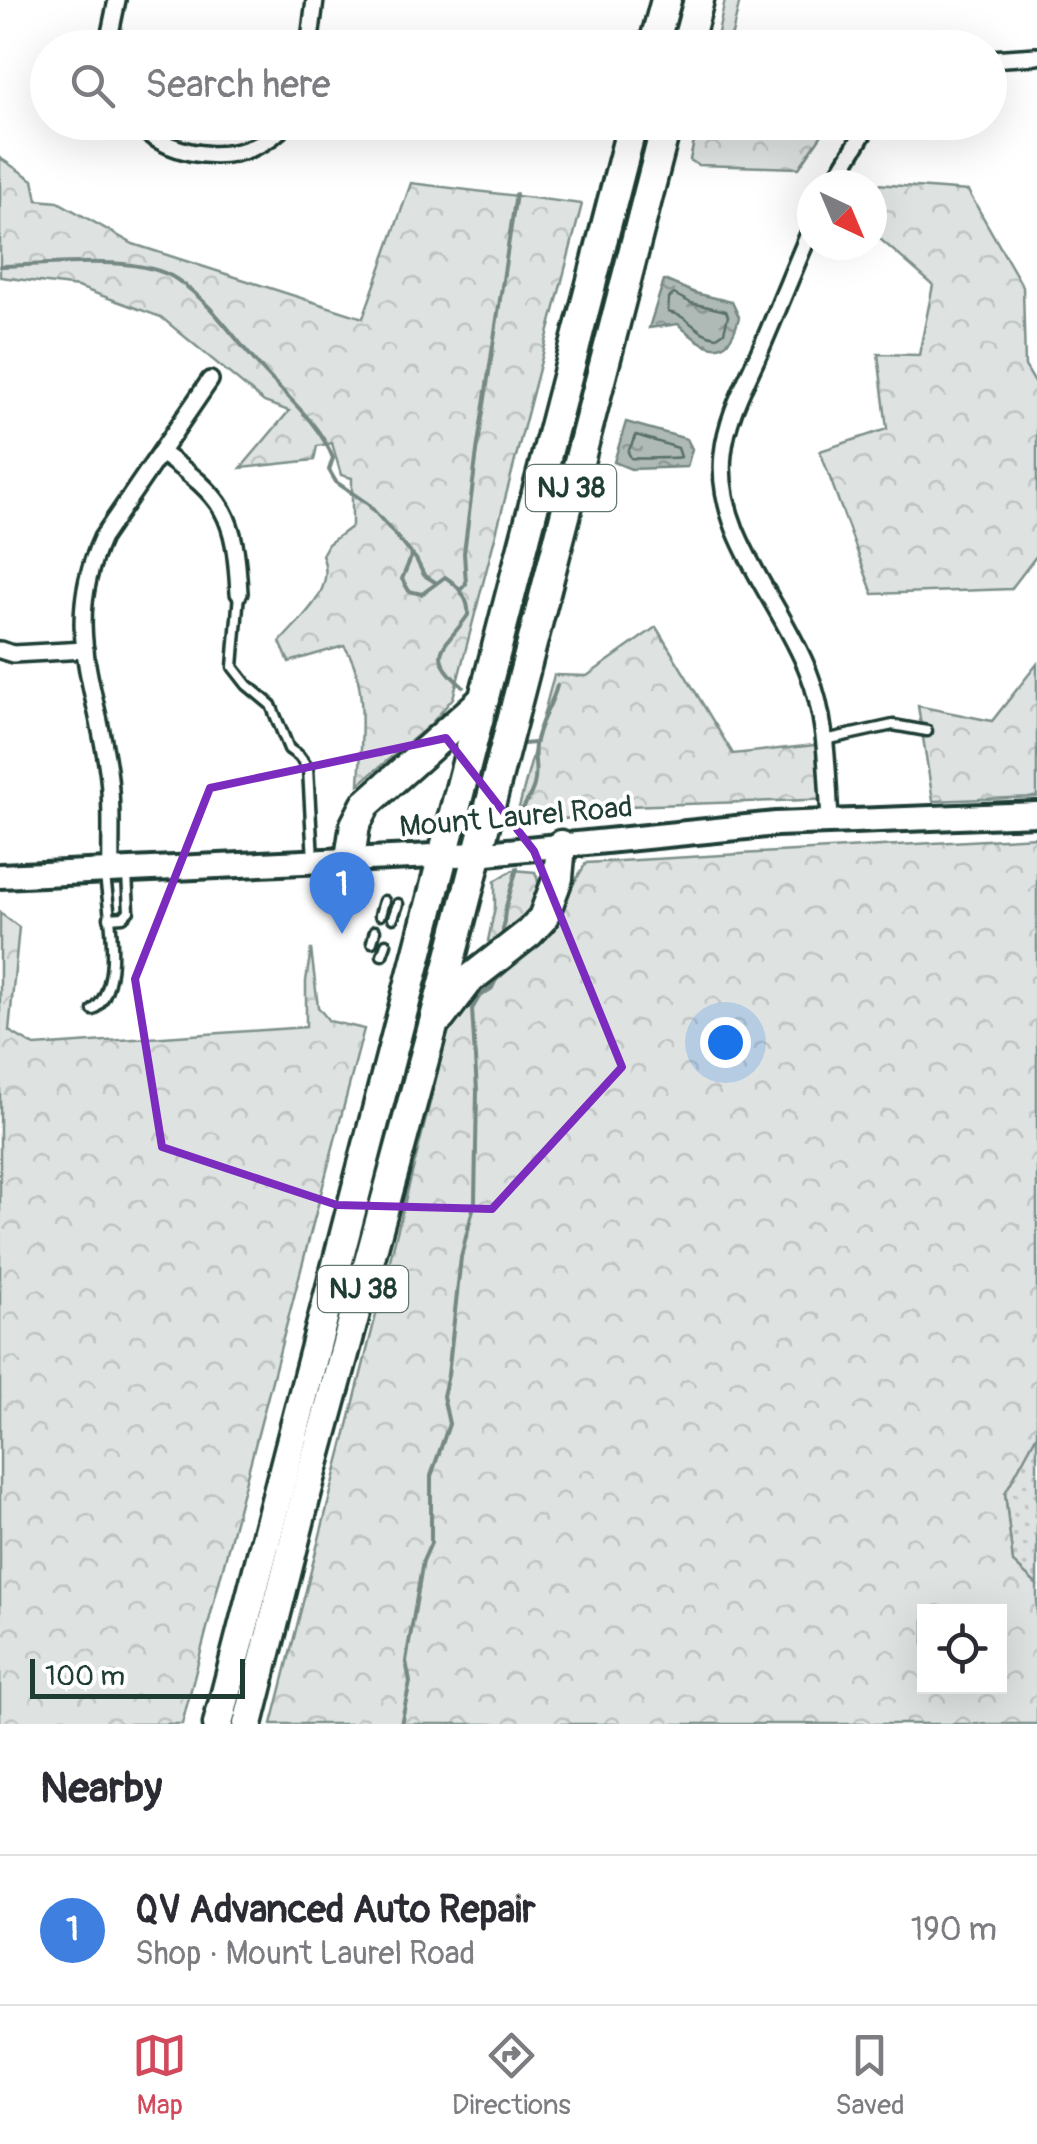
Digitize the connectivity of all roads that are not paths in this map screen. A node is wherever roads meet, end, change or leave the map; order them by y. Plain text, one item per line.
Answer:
1 (116, 0) edge
2 (314, 0) edge
3 (666, 0) edge
4 (699, 0) edge
5 (110, 30) edge
6 (311, 30) edge
7 (658, 30) edge
8 (691, 30) edge
9 (1037, 56) edge
10 (1007, 58) edge
11 (160, 140) edge
12 (268, 140) edge
13 (628, 140) edge
14 (661, 140) edge
15 (859, 140) edge
16 (841, 170) edge
17 (798, 260) edge
18 (210, 380) dead end
19 (161, 453) junction
20 (238, 593) joint
21 (0, 650) edge
22 (85, 650) junction
23 (485, 698) junction
24 (927, 730) dead end
25 (825, 740) junction
26 (1037, 814) edge
27 (830, 821) junction
28 (561, 846) junction
29 (477, 854) junction
30 (445, 855) junction
31 (350, 858) junction
32 (313, 860) junction
33 (114, 870) junction
34 (0, 876) edge
35 (384, 901) dead end
36 (398, 904) dead end
37 (380, 915) dead end
38 (109, 918) junction
39 (393, 918) dead end
40 (375, 931) dead end
41 (372, 942) dead end
42 (386, 944) dead end
43 (382, 954) dead end
44 (94, 1010) dead end
45 (432, 1030) junction
46 (218, 1724) edge
47 (248, 1724) edge

1 - 5 street
2 - 6 street
3 - 7 highway
4 - 8 highway
9 - 10 street
11 - 12 street
13 - 23 highway, NJ 38
14 - 29 highway, NJ 38
15 - 16 street
17 - 25 street
18 - 19 street
19 - 20 street
19 - 22 street
20 - 32 lane
21 - 22 street
22 - 33 street
23 - 30 highway, NJ 38
23 - 31 highway
24 - 25 lane
25 - 27 street
26 - 27 main road, Mount Laurel Road
27 - 28 main road, Mount Laurel Road
28 - 29 main road, Mount Laurel Road
28 - 45 highway
29 - 30 main road, Mount Laurel Road
29 - 45 highway, NJ 38
30 - 31 main road, Mount Laurel Road
30 - 46 highway, NJ 38
31 - 32 main road, Mount Laurel Road
32 - 33 main road, Mount Laurel Road
33 - 34 main road, Mount Laurel Road
33 - 38 lane
33 - 38 lane
35 - 37 lane
36 - 39 lane
38 - 44 lane
40 - 41 lane
42 - 43 lane
45 - 47 highway, NJ 38

